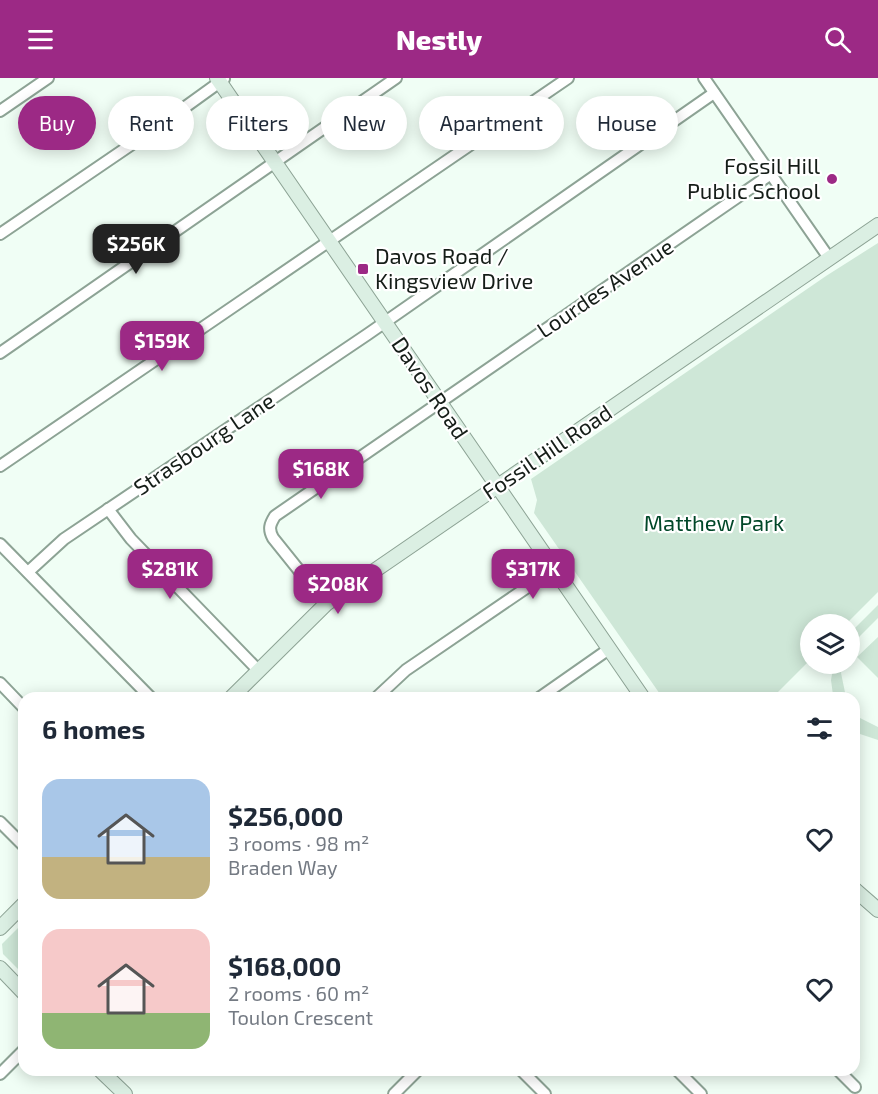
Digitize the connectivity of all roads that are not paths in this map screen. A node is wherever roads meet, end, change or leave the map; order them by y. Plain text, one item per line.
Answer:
1 (48, 78) edge
2 (396, 78) edge
3 (568, 78) edge
4 (704, 78) edge
5 (220, 79) edge
6 (714, 93) junction
7 (0, 111) edge
8 (274, 162) junction
9 (771, 174) junction
10 (878, 225) edge
11 (0, 234) edge
12 (329, 242) junction
13 (829, 258) junction
14 (385, 322) junction
15 (0, 353) edge
16 (440, 402) junction
17 (0, 466) edge
18 (497, 486) junction
19 (108, 508) junction
20 (0, 544) edge
21 (554, 569) junction
22 (28, 572) junction
23 (326, 604) junction
24 (609, 649) junction
25 (258, 670) junction
26 (0, 683) edge
27 (146, 692) edge
28 (237, 692) edge
29 (382, 692) edge
30 (548, 692) edge
31 (639, 692) edge
32 (18, 702) edge
33 (0, 822) edge
34 (18, 840) edge
35 (860, 895) edge
36 (18, 910) edge
37 (878, 910) edge
38 (0, 928) edge
39 (0, 968) edge
40 (18, 987) edge
41 (18, 1056) edge
42 (0, 1074) edge
43 (105, 1076) edge
44 (414, 1076) edge
45 (527, 1076) edge
46 (682, 1076) edge
47 (844, 1076) edge
48 (855, 1087) dead end
49 (406, 1090) edge
50 (121, 1093) edge
51 (393, 1094) edge
52 (545, 1094) edge
53 (701, 1094) edge

1 - 7 street
2 - 8 street
3 - 12 street
4 - 6 street
5 - 8 street, Davos Road
5 - 11 street
6 - 9 street
6 - 14 street, Strasbourg Lane
8 - 12 street, Davos Road
8 - 15 street
9 - 13 street
9 - 16 street, Lourdes Avenue
10 - 13 street, Fossil Hill Road
12 - 14 street, Davos Road
12 - 17 street
13 - 18 street, Fossil Hill Road
14 - 16 street, Davos Road
14 - 19 street, Strasbourg Lane
16 - 18 street, Davos Road
16 - 23 street, Lourdes Avenue
18 - 21 street, Davos Road
18 - 23 street, Fossil Hill Road
19 - 22 street, Strasbourg Lane
19 - 25 street
20 - 22 street
21 - 24 street, Davos Road
21 - 29 street
22 - 27 street
23 - 25 street, Fossil Hill Road
24 - 30 street
24 - 31 street, Davos Road
25 - 28 street, Fossil Hill Road
26 - 32 street
33 - 34 street
35 - 37 street
36 - 38 street
39 - 40 street
41 - 42 street
43 - 50 street
44 - 49 street
45 - 52 street
46 - 53 street
47 - 48 street
49 - 51 street

